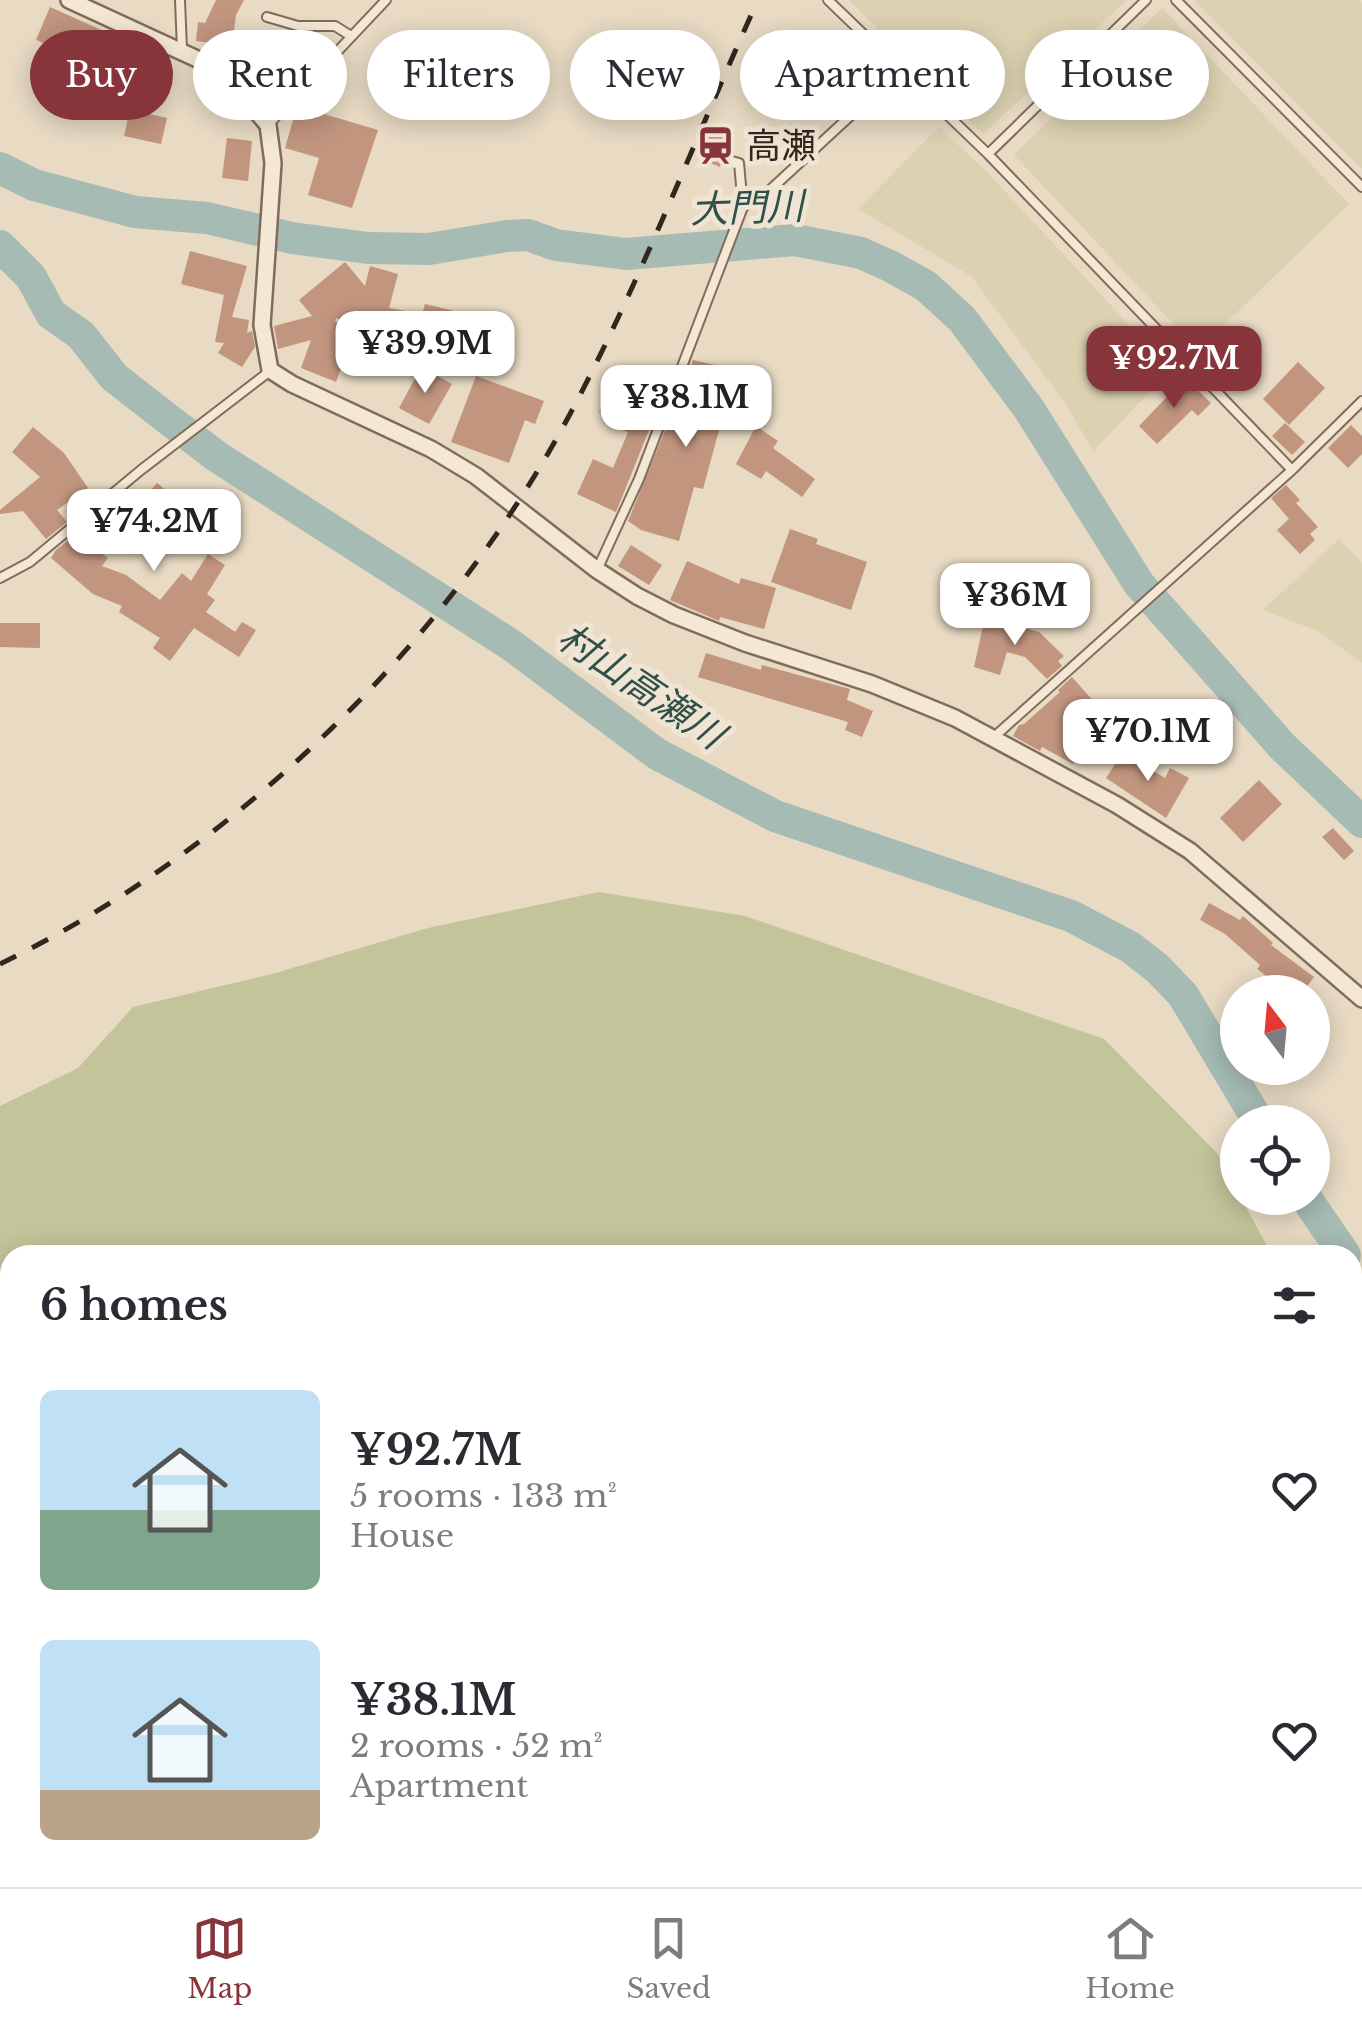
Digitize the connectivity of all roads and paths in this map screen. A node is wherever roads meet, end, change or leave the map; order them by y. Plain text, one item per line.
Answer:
1 (69, 0) edge
2 (180, 0) edge
3 (386, 0) edge
4 (828, 0) edge
5 (1146, 0) edge
6 (1176, 0) edge
7 (267, 17) dead end
8 (859, 30) edge
9 (351, 36) junction
10 (182, 51) junction
11 (846, 120) edge
12 (952, 120) edge
13 (268, 125) junction
14 (988, 154) junction
15 (732, 161) dead end
16 (1362, 187) edge
17 (743, 207) junction
18 (270, 370) junction
19 (1362, 401) edge
20 (1292, 470) junction
21 (597, 570) junction
22 (0, 578) edge
23 (994, 738) junction
24 (1362, 999) edge

1 - 10 street
2 - 10 lane
3 - 9 lane
4 - 8 lane
5 - 14 lane
6 - 16 lane
7 - 9 lane
9 - 13 lane
10 - 13 street
11 - 17 lane
12 - 14 lane
13 - 18 street
14 - 20 lane
15 - 17 lane
17 - 21 lane
18 - 21 street
18 - 22 lane
19 - 20 lane
20 - 23 lane
21 - 23 street
23 - 24 street

